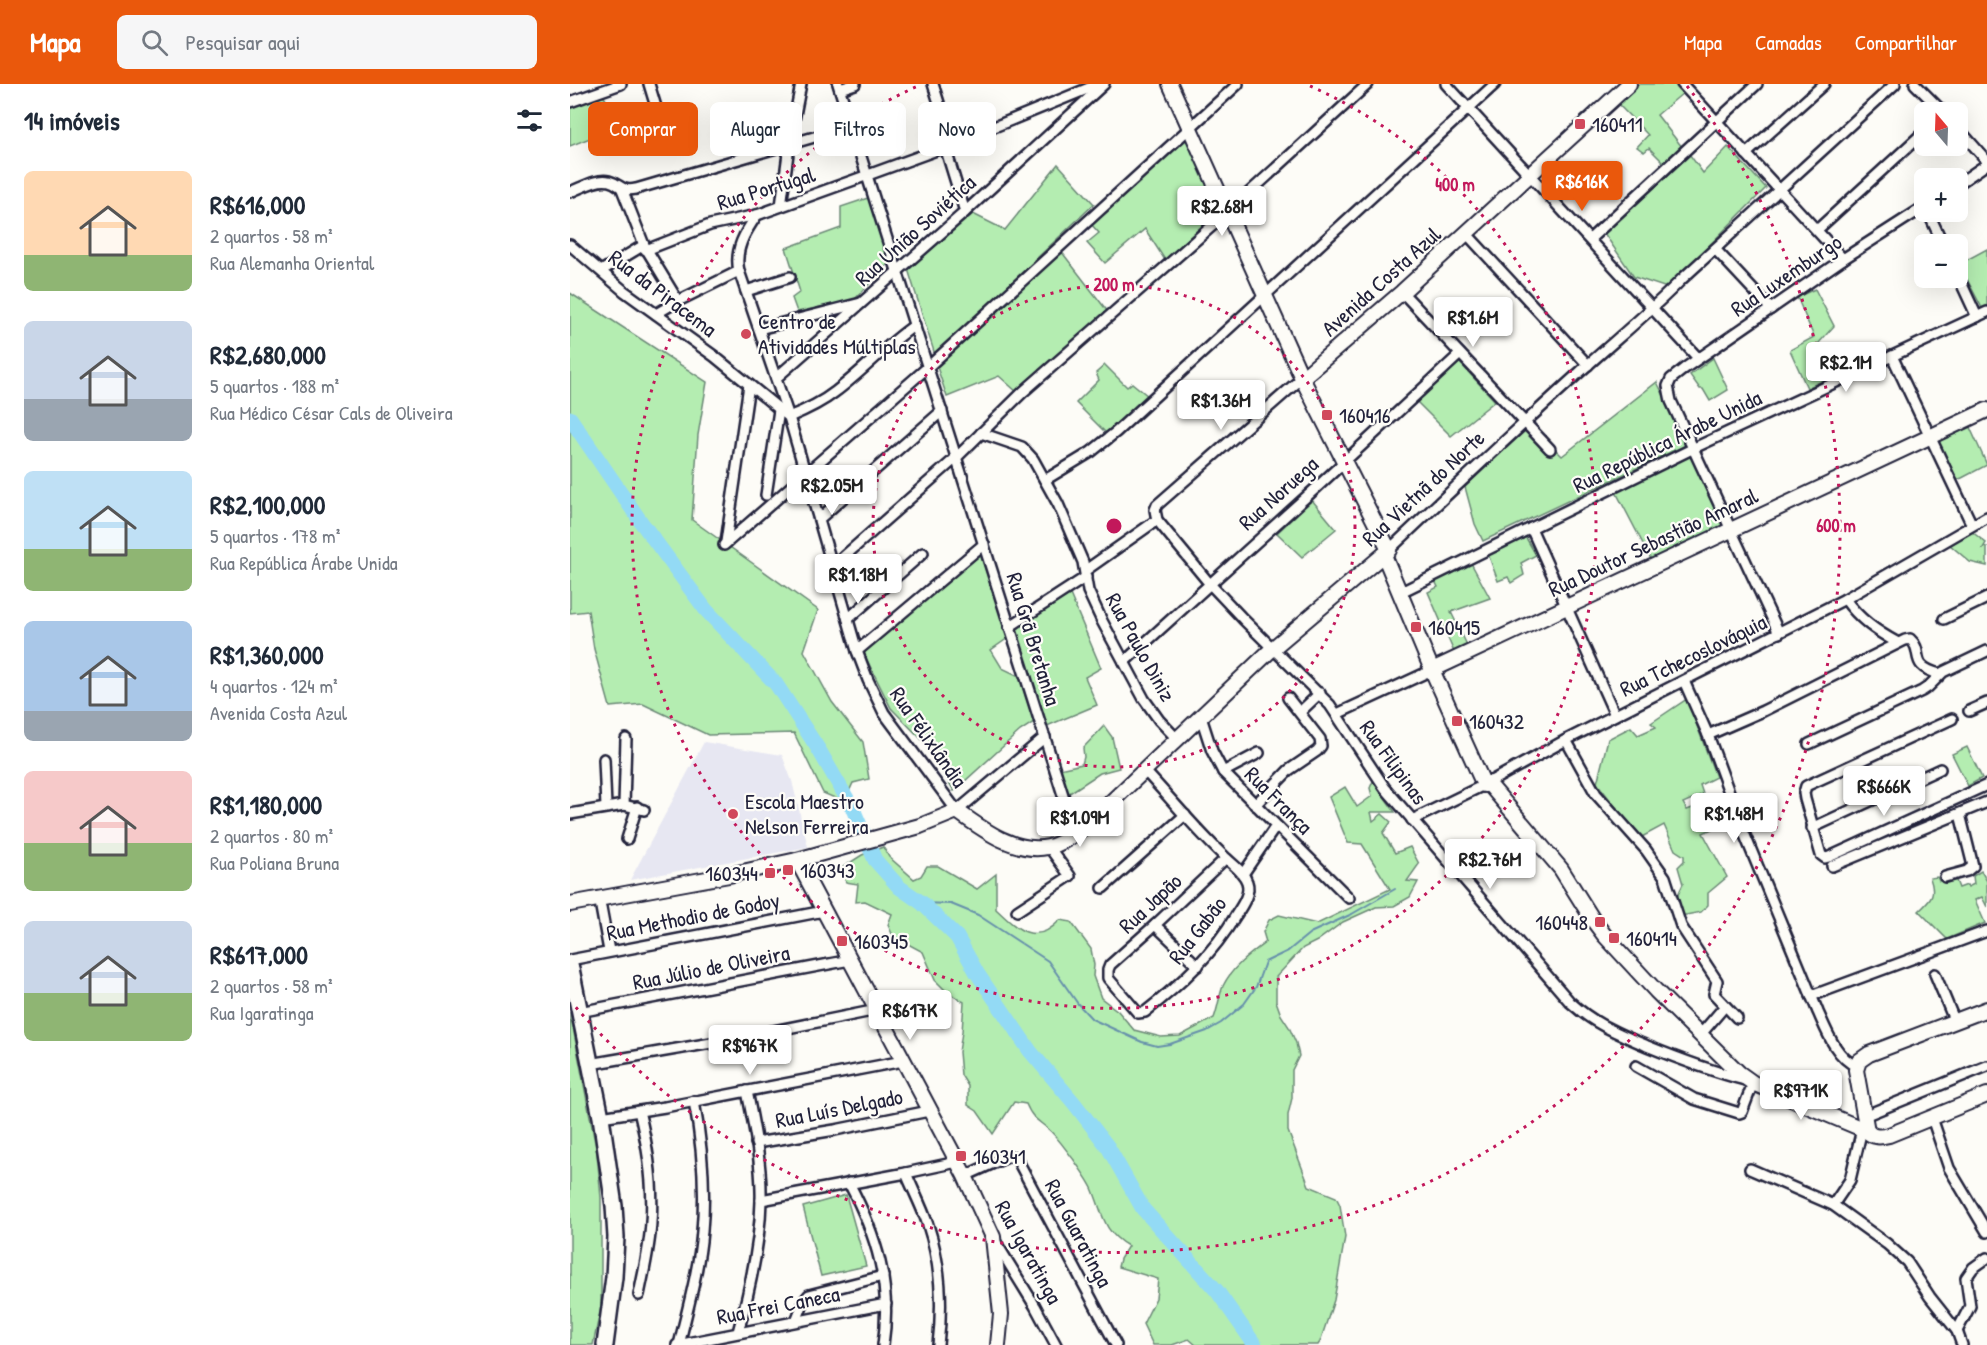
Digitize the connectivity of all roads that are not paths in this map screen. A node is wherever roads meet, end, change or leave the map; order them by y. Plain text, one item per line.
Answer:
1 (621, 84) edge
2 (649, 84) edge
3 (801, 84) edge
4 (855, 84) edge
5 (933, 84) edge
6 (1099, 84) edge
7 (1104, 84) edge
8 (1170, 84) edge
9 (1238, 84) edge
10 (1368, 84) edge
11 (1446, 84) edge
12 (1495, 84) edge
13 (1629, 84) edge
14 (1682, 84) edge
15 (1757, 84) edge
16 (1824, 84) edge
17 (1895, 84) edge
18 (1915, 84) edge
19 (839, 87) edge
20 (570, 102) edge
21 (654, 102) edge
22 (798, 102) edge
23 (844, 102) edge
24 (937, 102) edge
25 (1933, 102) edge
26 (1469, 107) junction
27 (1716, 122) junction
28 (996, 126) edge
29 (1190, 128) junction
30 (1968, 140) edge
31 (1914, 141) edge
32 (1746, 154) junction
33 (753, 156) edge
34 (788, 156) edge
35 (862, 156) edge
36 (919, 156) edge
37 (951, 156) edge
38 (1987, 162) edge
39 (868, 175) junction
40 (1529, 175) junction
41 (1968, 176) edge
42 (622, 189) junction
43 (1778, 190) junction
44 (570, 192) edge
45 (781, 206) junction
46 (965, 212) junction
47 (1228, 212) junction
48 (1914, 213) edge
49 (757, 215) junction
50 (1817, 230) junction
51 (1466, 233) junction
52 (1590, 239) junction
53 (570, 245) edge
54 (645, 248) junction
55 (1715, 249) junction
56 (1843, 259) junction
57 (898, 270) junction
58 (601, 271) junction
59 (739, 271) junction
60 (790, 277) dead end
61 (1964, 288) edge
62 (746, 291) junction
63 (1402, 292) junction
64 (1265, 294) junction
65 (678, 301) junction
66 (864, 302) junction
67 (1654, 308) junction
68 (1771, 309) junction
69 (1987, 312) edge
70 (656, 314) junction
71 (1977, 317) junction
72 (915, 325) junction
73 (759, 329) junction
74 (1460, 354) junction
75 (1892, 356) junction
76 (1698, 358) junction
77 (1588, 364) junction
78 (928, 367) junction
79 (776, 378) junction
80 (1302, 378) junction
81 (749, 385) junction
82 (779, 410) junction
83 (1987, 410) edge
84 (942, 411) junction
85 (789, 417) junction
86 (1525, 423) junction
87 (981, 433) junction
88 (1930, 436) junction
89 (1694, 448) junction
90 (1550, 449) dead end
91 (957, 457) junction
92 (1344, 461) junction
93 (806, 473) junction
94 (1045, 480) junction
95 (766, 495) dead end
96 (1987, 517) edge
97 (819, 519) junction
98 (1157, 520) junction
99 (1972, 525) junction
100 (1531, 528) junction
101 (1731, 528) junction
102 (984, 544) junction
103 (1386, 552) junction
104 (923, 553) dead end
105 (832, 567) junction
106 (1086, 573) junction
107 (1209, 583) junction
108 (1399, 593) junction
109 (1987, 598) edge
110 (1845, 599) junction
111 (1567, 607) junction
112 (848, 619) junction
113 (1944, 619) dead end
114 (1009, 627) junction
115 (1779, 633) junction
116 (1898, 643) junction
117 (1272, 649) junction
118 (857, 651) junction
119 (1987, 651) edge
120 (1124, 662) junction
121 (1432, 670) junction
122 (1940, 674) junction
123 (1684, 681) junction
124 (1320, 693) junction
125 (1288, 698) dead end
126 (1987, 703) edge
127 (1969, 711) dead end
128 (1300, 712) junction
129 (1337, 714) junction
130 (1616, 715) junction
131 (1201, 717) junction
132 (1952, 718) dead end
133 (1708, 735) junction
134 (1045, 737) junction
135 (626, 739) dead end
136 (1177, 739) junction
137 (1566, 740) junction
138 (1809, 744) dead end
139 (1259, 753) dead end
140 (604, 759) dead end
141 (1940, 769) dead end
142 (1145, 771) junction
143 (1223, 772) junction
144 (1486, 784) junction
145 (1987, 785) edge
146 (1987, 802) edge
147 (624, 805) junction
148 (1255, 805) junction
149 (606, 807) junction
150 (957, 811) junction
151 (570, 814) edge
152 (1960, 814) junction
153 (1185, 815) junction
154 (1412, 820) junction
155 (1276, 826) junction
156 (1812, 828) junction
157 (1075, 833) junction
158 (627, 838) dead end
159 (1049, 847) junction
160 (1226, 858) junction
161 (797, 860) junction
162 (1832, 866) dead end
163 (1243, 874) junction
164 (1945, 877) dead end
165 (1103, 888) dead end
166 (599, 897) junction
167 (1349, 898) dead end
168 (570, 904) edge
169 (824, 911) junction
170 (1017, 911) dead end
171 (1155, 925) junction
172 (1987, 931) edge
173 (609, 951) junction
174 (850, 960) junction
175 (570, 962) edge
176 (1198, 966) junction
177 (1935, 974) dead end
178 (1108, 978) joint
179 (1811, 996) junction
180 (1725, 1006) junction
181 (1987, 1009) edge
182 (878, 1010) junction
183 (579, 1012) junction
184 (1737, 1018) dead end
185 (1955, 1022) junction
186 (1701, 1035) junction
187 (903, 1061) junction
188 (590, 1064) junction
189 (1636, 1066) dead end
190 (1856, 1066) junction
191 (1987, 1066) edge
192 (1751, 1082) junction
193 (747, 1091) junction
194 (1987, 1095) edge
195 (694, 1101) junction
196 (639, 1111) junction
197 (929, 1111) junction
198 (601, 1117) junction
199 (1932, 1118) junction
200 (1865, 1125) junction
201 (756, 1143) junction
202 (957, 1162) junction
203 (1750, 1169) dead end
204 (906, 1173) junction
205 (965, 1176) junction
206 (849, 1183) junction
207 (761, 1200) junction
208 (1833, 1205) junction
209 (1987, 1232) edge
210 (993, 1237) junction
211 (1987, 1258) edge
212 (883, 1276) junction
213 (639, 1295) dead end
214 (886, 1304) junction
215 (796, 1321) junction
216 (1957, 1331) junction
217 (738, 1332) junction
218 (605, 1345) edge
219 (678, 1345) edge
220 (883, 1345) edge
221 (938, 1345) edge
222 (998, 1345) edge
223 (1056, 1345) edge
224 (1116, 1345) edge
225 (1962, 1345) edge

1 - 20 street
2 - 21 street
3 - 22 street
4 - 19 street
5 - 24 street
6 - 28 street, Rua Portugal
7 - 46 street, Rua União Soviética
8 - 29 street
9 - 29 street
10 - 47 street
11 - 26 street
12 - 26 street
13 - 40 street, Avenida Costa Azul
14 - 27 street
15 - 27 street
16 - 32 street
17 - 43 street, Rua Vietnã do Norte
18 - 25 street
19 - 23 street, Rua Grã Bretanha
26 - 40 street
26 - 64 street
27 - 32 street
27 - 52 street
29 - 47 street
29 - 78 street
30 - 38 street
31 - 50 street
32 - 43 street
33 - 42 street
34 - 45 street
35 - 39 street, Rua Grã Bretanha
36 - 39 street, Rua Portugal
37 - 46 street
38 - 41 street
39 - 45 street, Rua Portugal
39 - 57 street, Rua Grã Bretanha
40 - 51 street, Avenida Costa Azul
40 - 52 street
42 - 44 street
42 - 54 street
43 - 50 street
43 - 55 street, Rua Vietnã do Norte
45 - 49 street, Rua Portugal
46 - 57 street, Rua União Soviética
47 - 64 street
47 - 87 street
48 - 56 street, Rua Luxemburgo
49 - 54 street, Rua Portugal
49 - 59 street
50 - 56 street
51 - 63 street, Avenida Costa Azul
51 - 77 street
52 - 67 street
53 - 58 street, Rua da Piracema
54 - 58 street, Rua Portugal
54 - 65 street
55 - 67 street, Rua Vietnã do Norte
55 - 68 street
56 - 68 street, Rua Luxemburgo
57 - 66 street, Rua União Soviética
57 - 72 street, Rua Grã Bretanha
58 - 70 street, Rua da Piracema
59 - 62 street, Rua Félixlândia
59 - 65 street
60 - 62 street
61 - 71 street
62 - 73 street, Rua Félixlândia
63 - 74 street
63 - 80 street, Avenida Costa Azul
64 - 80 street
64 - 94 street
65 - 70 street
66 - 73 street
66 - 79 street, Rua União Soviética
67 - 76 street
67 - 77 street, Rua Vietnã do Norte
68 - 76 street, Rua Luxemburgo
69 - 71 street, Rua República Árabe Unida
70 - 81 street, Rua da Piracema
71 - 75 street, Rua República Árabe Unida
72 - 78 street, Rua Grã Bretanha
72 - 85 street
73 - 79 street, Rua Félixlândia
74 - 86 street
74 - 92 street, Rua Noruega
75 - 88 street
75 - 89 street, Rua República Árabe Unida
76 - 89 street, Rua Luxemburgo
77 - 86 street, Rua Vietnã do Norte
78 - 84 street, Rua Grã Bretanha
78 - 93 street
79 - 85 street, Rua Félixlândia
80 - 92 street
80 - 98 street, Avenida Costa Azul
81 - 82 street, Rua da Piracema
81 - 93 street
82 - 85 street, Rua da Piracema
82 - 95 street
83 - 88 street, Rua Doutor Sebastião Amaral
84 - 91 street, Rua Grã Bretanha
84 - 97 street
85 - 93 street, Rua Félixlândia
86 - 90 street
86 - 103 street, Rua Vietnã do Norte
87 - 91 street
87 - 94 street, Rua Paulo Diniz
88 - 99 street
88 - 101 street, Rua Doutor Sebastião Amaral
89 - 100 street, Rua República Árabe Unida
89 - 101 street
91 - 102 street, Rua Grã Bretanha
91 - 105 street
92 - 103 street
92 - 107 street, Rua Noruega
93 - 97 street, Rua Félixlândia
94 - 106 street, Rua Paulo Diniz
96 - 99 street, Rua Tchecoslováquia
97 - 105 street, Rua Félixlândia
98 - 106 street
98 - 107 street, Rua Filipinas
99 - 110 street, Rua Tchecoslováquia
100 - 108 street, Rua República Árabe Unida
100 - 111 street
101 - 111 street, Rua Doutor Sebastião Amaral
101 - 115 street
102 - 114 street, Rua Grã Bretanha
102 - 118 street
103 - 108 street
103 - 117 street, Rua Vietnã do Norte
104 - 112 street
105 - 112 street, Rua Félixlândia
106 - 114 street
106 - 120 street, Rua Paulo Diniz
107 - 117 street, Rua Filipinas
107 - 120 street, Rua Noruega
108 - 121 street
109 - 113 street
110 - 115 street, Rua Tchecoslováquia
110 - 116 street
111 - 121 street, Rua Doutor Sebastião Amaral
111 - 130 street
112 - 118 street, Rua Félixlândia
114 - 134 street, Rua Grã Bretanha
115 - 123 street, Rua Tchecoslováquia
116 - 122 street
116 - 133 street
117 - 124 street, Rua Filipinas
117 - 131 street, Rua Vietnã do Norte
118 - 150 street, Rua Félixlândia
119 - 122 street
120 - 136 street, Rua Paulo Diniz
121 - 129 street, Rua Doutor Sebastião Amaral
121 - 144 street
122 - 138 street
123 - 130 street, Rua Tchecoslováquia
123 - 133 street
124 - 128 street
124 - 129 street, Rua Filipinas
125 - 128 street
126 - 127 street
128 - 148 street
129 - 154 street, Rua Filipinas
130 - 137 street, Rua Tchecoslováquia
131 - 136 street, Rua Vietnã do Norte
131 - 143 street, Rua França
132 - 156 street
133 - 179 street
134 - 150 street
134 - 157 street, Rua Grã Bretanha
135 - 147 street
136 - 142 street, Rua Vietnã do Norte
137 - 144 street, Rua Tchecoslováquia
137 - 180 street
139 - 143 street
140 - 149 street
141 - 156 street
142 - 153 street, Rua Gabão
142 - 157 street, Rua Vietnã do Norte
143 - 148 street, Rua França
144 - 154 street, Rua Tchecoslováquia
144 - 186 street
145 - 156 street
146 - 152 street
147 - 149 street
147 - 158 street
148 - 155 street, Rua França
149 - 151 street
150 - 159 street
150 - 161 street
152 - 162 street
152 - 164 street
153 - 160 street, Rua Gabão
153 - 165 street
154 - 192 street, Rua Filipinas
155 - 163 street
155 - 167 street, Rua França
157 - 159 street, Rua Vietnã do Norte
159 - 170 street
160 - 163 street, Rua Gabão
160 - 171 street, Rua Japão
161 - 166 street
161 - 169 street, Rua Igaratinga
163 - 176 street, Rua Gabão
166 - 168 street
166 - 173 street
169 - 173 street, Rua Methodio de Godoy
169 - 174 street, Rua Igaratinga
171 - 176 street
171 - 178 street, Rua Japão
172 - 179 street
173 - 175 street, Rua Methodio de Godoy
174 - 182 street, Rua Igaratinga
174 - 183 street, Rua Júlio de Oliveira
175 - 183 main road
176 - 178 street, Rua Gabão
177 - 185 street
179 - 190 street
180 - 184 street
180 - 186 street
181 - 185 street
182 - 187 street, Rua Igaratinga
182 - 188 street
183 - 188 main road
185 - 190 street
186 - 192 street
187 - 193 street
187 - 197 street, Rua Igaratinga
188 - 198 main road
189 - 192 street
190 - 200 street
191 - 200 street
192 - 200 street
193 - 195 street
193 - 201 street
194 - 199 street
195 - 196 street
195 - 219 street
196 - 198 street
196 - 213 street
197 - 201 street, Rua Luís Delgado
197 - 202 street, Rua Igaratinga
198 - 218 main road
199 - 200 street
199 - 209 street
200 - 208 street
201 - 207 street
202 - 204 street
202 - 205 street, Rua Igaratinga
203 - 208 street
204 - 206 street
204 - 221 street
205 - 210 street, Rua Igaratinga
205 - 224 street, Rua Guaratinga
206 - 207 street
206 - 212 street
207 - 217 street
208 - 216 street
210 - 222 street
210 - 223 street, Rua Igaratinga
211 - 216 street
212 - 214 street
212 - 215 street
214 - 215 street, Rua Frei Caneca
214 - 220 street
215 - 217 street, Rua Frei Caneca
216 - 225 street
217 - 219 street, Rua Frei Caneca

